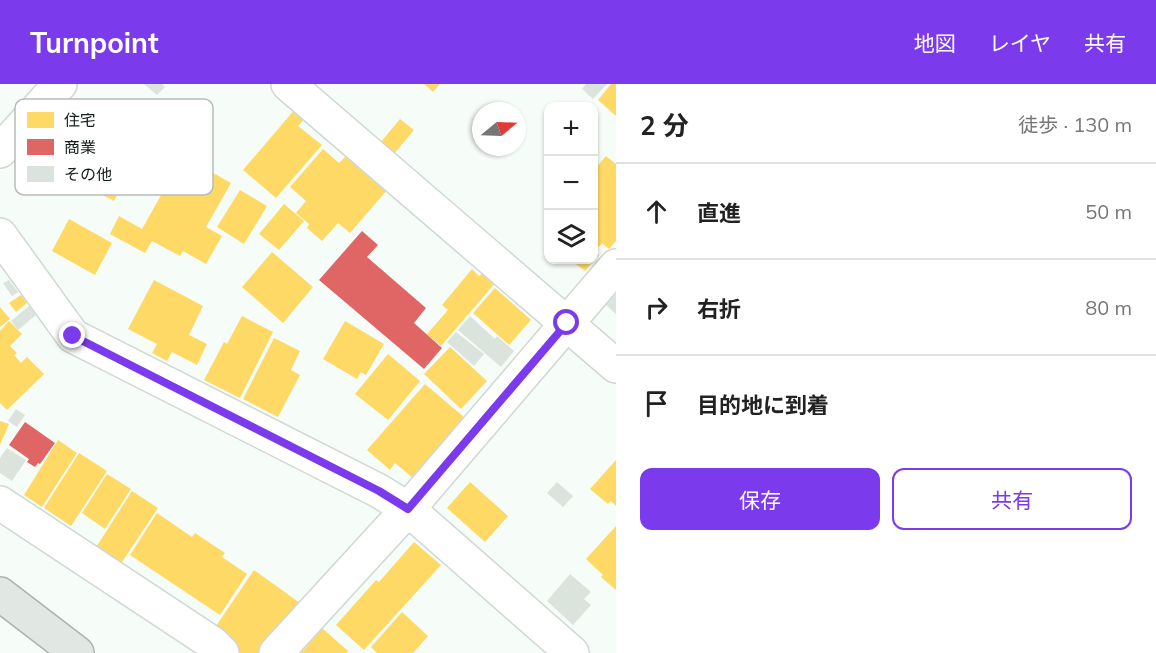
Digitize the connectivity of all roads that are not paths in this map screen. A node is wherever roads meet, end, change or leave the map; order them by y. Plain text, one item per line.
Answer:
1 (60, 84) edge
2 (288, 84) edge
3 (47, 99) edge
4 (15, 134) edge
5 (0, 151) edge
6 (0, 235) edge
7 (616, 266) edge
8 (567, 323) junction
9 (616, 366) edge
10 (0, 503) edge
11 (408, 509) junction
12 (0, 594) edge
13 (76, 653) edge
14 (222, 653) edge
15 (276, 653) edge
16 (572, 653) edge

1 - 3 street
2 - 8 street
4 - 5 street
6 - 11 street
7 - 8 street
8 - 9 street
8 - 11 street
10 - 14 street
11 - 15 street
11 - 16 street
12 - 13 highway

